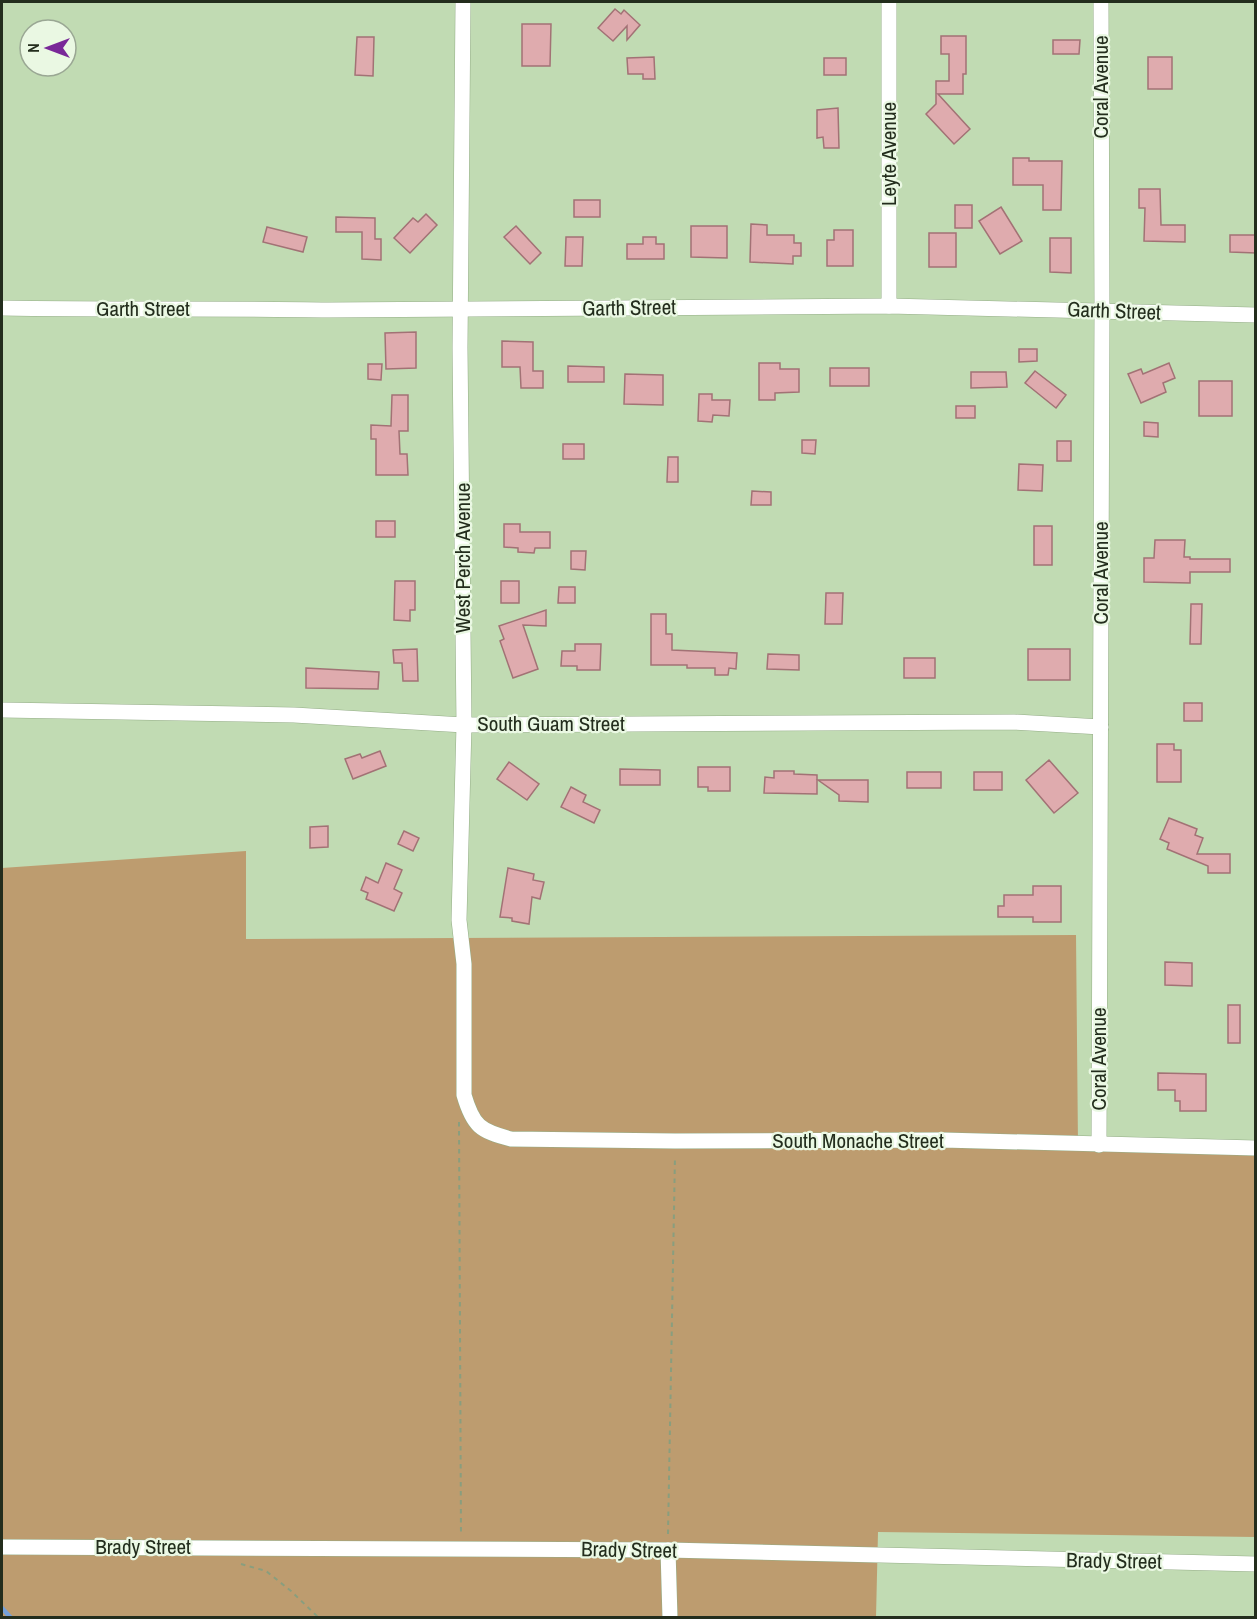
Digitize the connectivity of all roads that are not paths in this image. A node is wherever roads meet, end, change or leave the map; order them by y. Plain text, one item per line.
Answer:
1 (463, 2) edge
2 (889, 2) edge
3 (1101, 2) edge
4 (890, 306) junction
5 (2, 308) edge
6 (461, 310) junction
7 (1102, 310) junction
8 (1256, 315) edge
9 (2, 710) edge
10 (464, 725) junction
11 (1101, 727) junction
12 (464, 1115) joint
13 (1099, 1145) junction
14 (1256, 1148) edge
15 (2, 1546) edge
16 (668, 1550) junction
17 (1256, 1564) edge
18 (670, 1617) edge

1 - 6 street, West Perch Avenue
2 - 4 street, Leyte Avenue
3 - 7 street, Coral Avenue
4 - 6 street, Garth Street
4 - 7 street, Garth Street
5 - 6 street, Garth Street
6 - 10 street, West Perch Avenue
7 - 8 street, Garth Street
7 - 11 street, Coral Avenue
9 - 10 street, South Guam Street
10 - 11 street, South Guam Street
10 - 12 street, West Perch Avenue
11 - 13 street, Coral Avenue
12 - 13 street, South Monache Street
13 - 14 street, South Monache Street
15 - 16 street, Brady Street
16 - 17 street, Brady Street
16 - 18 street

